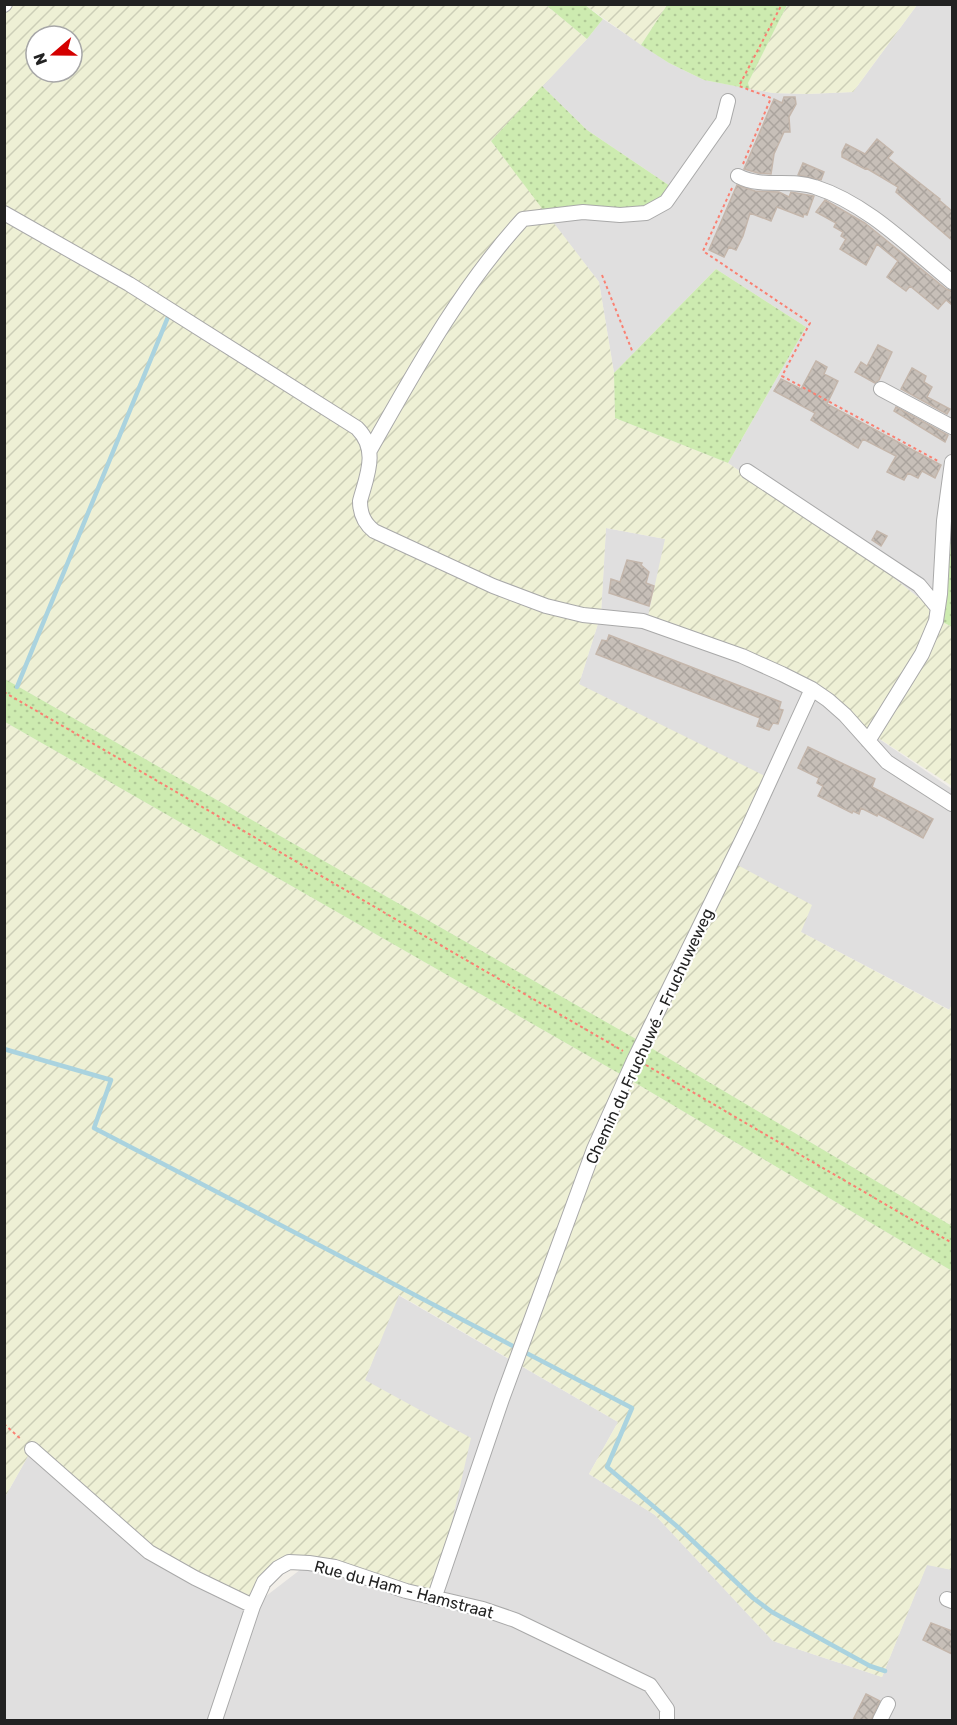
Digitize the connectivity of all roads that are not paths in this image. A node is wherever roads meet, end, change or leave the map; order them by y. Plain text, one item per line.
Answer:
1 (728, 101) dead end
2 (738, 176) road end
3 (4, 213) edge
4 (952, 282) edge
5 (881, 389) dead end
6 (952, 427) edge
7 (370, 450) junction
8 (952, 462) edge
9 (747, 471) dead end
10 (938, 608) junction
11 (812, 689) junction
12 (868, 741) junction
13 (952, 804) edge
14 (32, 1449) road end
15 (435, 1596) junction
16 (253, 1606) junction
17 (888, 1704) dead end
18 (215, 1720) edge
19 (667, 1720) edge
20 (880, 1720) edge

1 - 7 street
2 - 4 street
3 - 7 street
5 - 6 street
7 - 11 street
8 - 10 street
9 - 10 street
10 - 12 street
11 - 12 street
11 - 15 street, Chemin du Fruchuwé - Fruchuweweg
12 - 13 street
14 - 16 street
15 - 16 street, Rue du Ham - Hamstraat
15 - 19 street, Rue du Ham - Hamstraat
16 - 18 street
17 - 20 street

